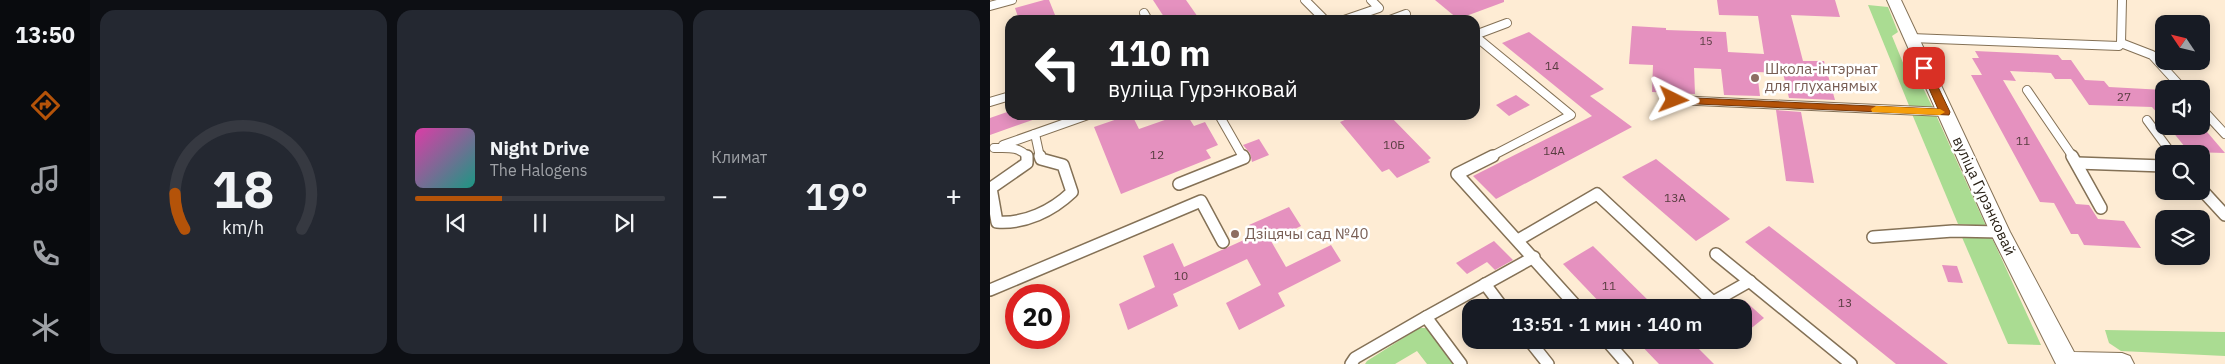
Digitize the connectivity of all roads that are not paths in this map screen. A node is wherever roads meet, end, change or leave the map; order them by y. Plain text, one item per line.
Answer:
1 (1012, 0) edge
2 (1305, 0) edge
3 (1371, 0) edge
4 (1894, 0) edge
5 (2122, 0) edge
6 (990, 6) edge
7 (1319, 15) edge
8 (1359, 15) edge
9 (1507, 23) dead end
10 (1480, 34) edge
11 (1911, 38) junction
12 (1480, 40) edge
13 (2121, 43) junction
14 (2175, 80) edge
15 (2027, 90) dead end
16 (1005, 98) edge
17 (1674, 100) dead end
18 (990, 102) edge
19 (1945, 112) junction
20 (2210, 118) edge
21 (1074, 120) edge
22 (1222, 120) edge
23 (2147, 120) dead end
24 (1035, 134) junction
25 (2225, 134) edge
26 (2165, 145) edge
27 (992, 149) edge
28 (2077, 163) junction
29 (2155, 166) edge
30 (1180, 184) dead end
31 (2210, 199) edge
32 (2102, 208) dead end
33 (2225, 215) edge
34 (2000, 232) junction
35 (1873, 237) dead end
36 (1518, 240) junction
37 (1223, 242) dead end
38 (1716, 254) dead end
39 (1534, 257) junction
40 (1750, 281) junction
41 (1485, 284) junction
42 (990, 290) edge
43 (1496, 299) edge
44 (1570, 299) edge
45 (1426, 317) junction
46 (1536, 349) edge
47 (1614, 349) edge
48 (2068, 363) edge
49 (1351, 364) edge
50 (1461, 364) edge
51 (1548, 364) edge
52 (1627, 364) edge
53 (1851, 364) edge
54 (2122, 364) edge

1 - 6 lane
2 - 7 lane
3 - 8 lane
4 - 11 street, вуліца Гурэнковай
5 - 13 lane
9 - 10 lane
11 - 13 lane
11 - 19 street, вуліца Гурэнковай
12 - 36 lane
13 - 14 lane
15 - 28 lane
16 - 18 lane
17 - 19 lane
19 - 34 street, вуліца Гурэнковай
20 - 25 lane
21 - 24 lane
22 - 30 lane
23 - 26 lane
24 - 27 lane
24 - 27 lane
28 - 29 lane
28 - 32 lane
31 - 33 lane
34 - 35 lane
34 - 48 street, вуліца Гурэнковай
36 - 39 lane
36 - 40 lane
37 - 42 lane
38 - 40 lane
39 - 41 lane
39 - 44 lane
40 - 53 lane
41 - 43 lane
41 - 45 lane
45 - 49 lane
45 - 50 lane
46 - 51 lane
47 - 52 lane
48 - 54 street

